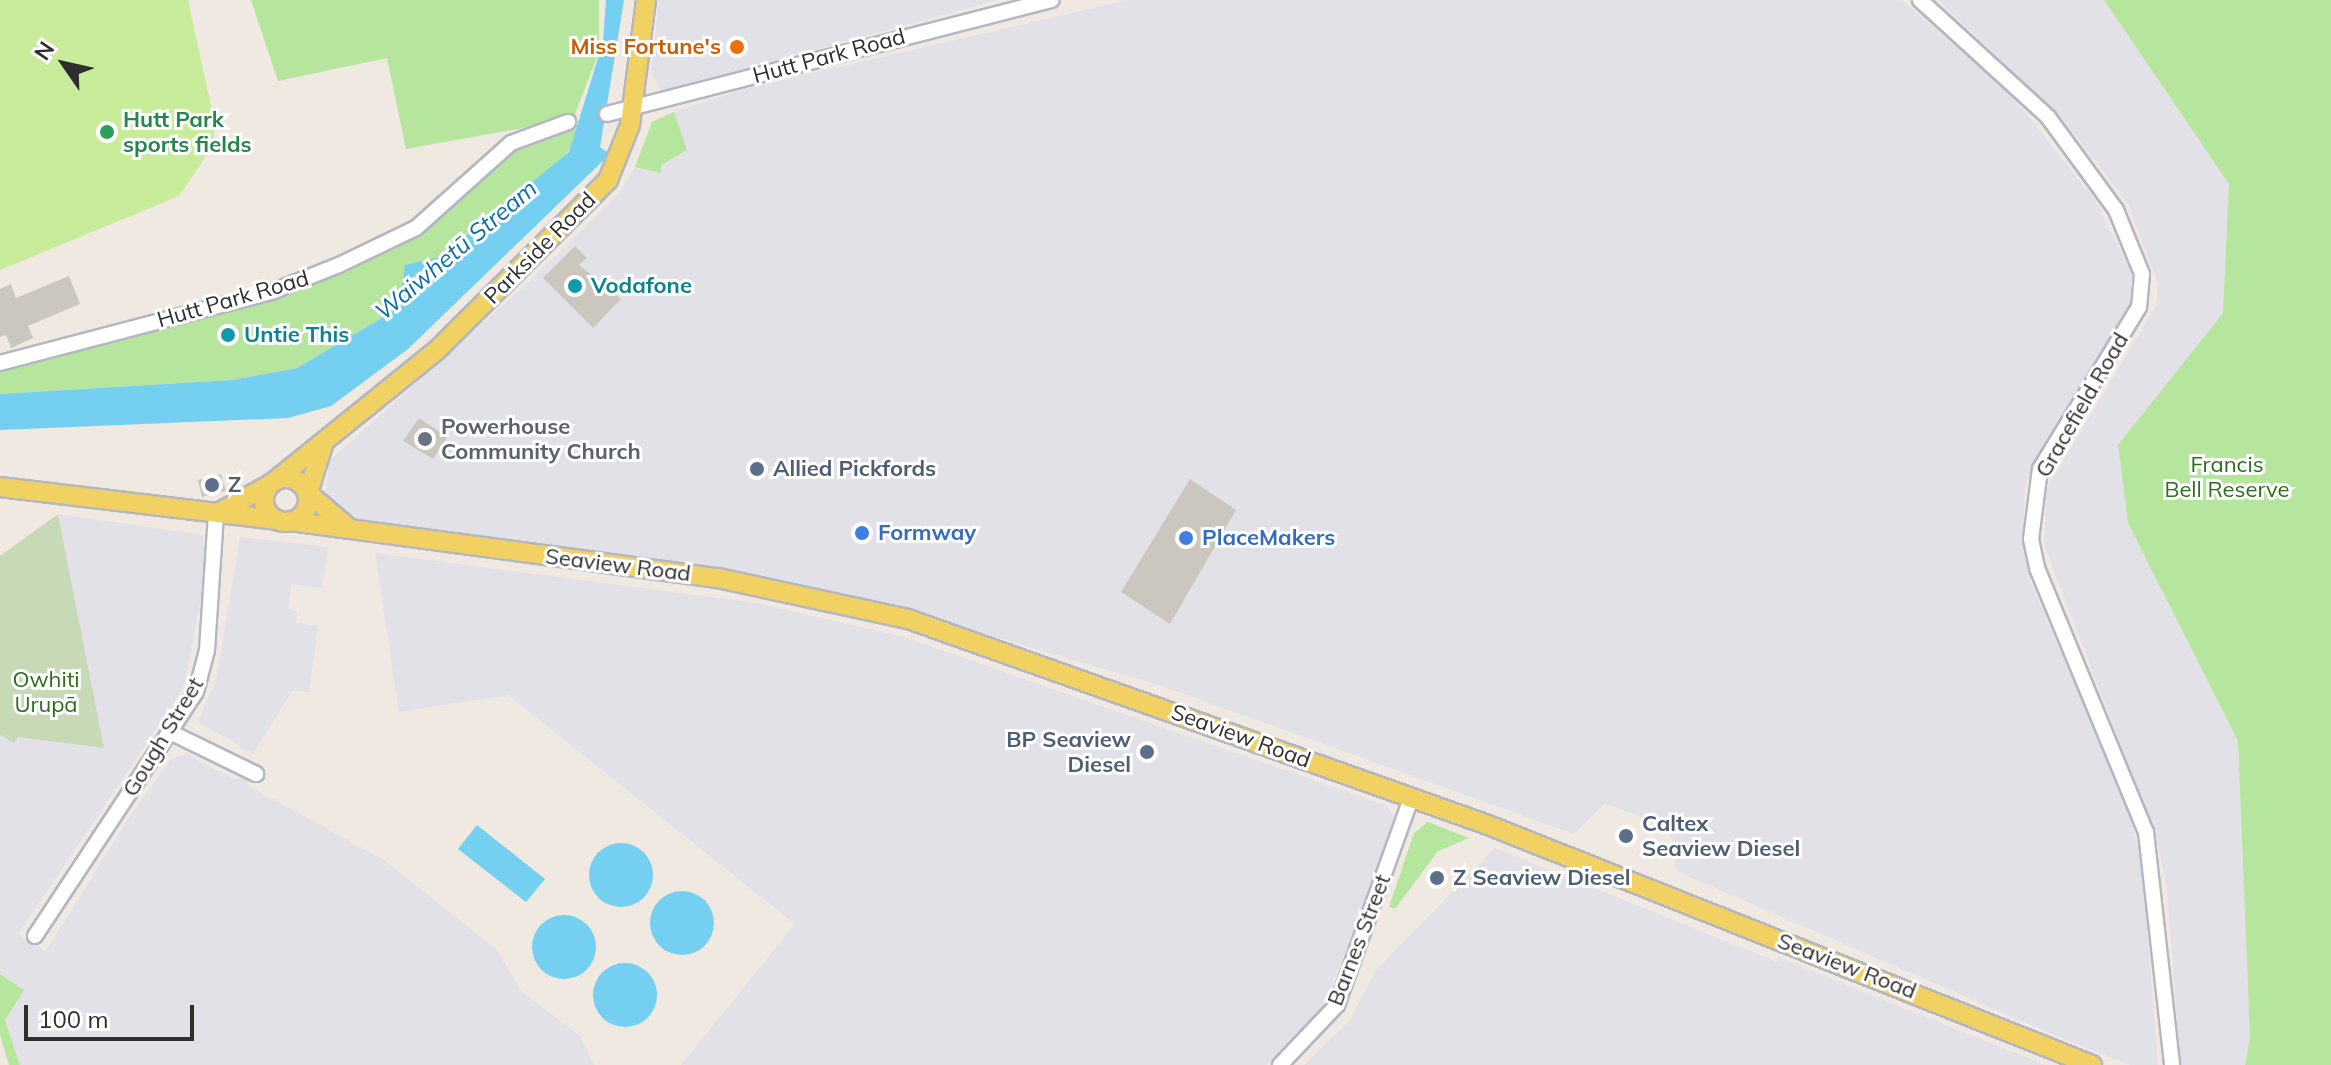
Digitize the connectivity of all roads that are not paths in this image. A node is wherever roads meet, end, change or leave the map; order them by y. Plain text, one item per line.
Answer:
1 (646, 0) edge
2 (1052, 0) edge
3 (1920, 0) edge
4 (632, 109) junction
5 (607, 114) dead end
6 (568, 122) dead end
7 (0, 363) edge
8 (328, 434) junction
9 (273, 482) junction
10 (0, 487) edge
11 (308, 493) junction
12 (217, 513) junction
13 (284, 521) junction
14 (356, 532) junction
15 (170, 732) junction
16 (256, 774) dead end
17 (1411, 798) junction
18 (35, 936) dead end
19 (1280, 1065) edge
20 (2092, 1065) edge
21 (2172, 1065) edge

1 - 4 main road, Parkside Road
2 - 4 street, Hutt Park Road
3 - 21 street, Gracefield Road
4 - 5 street, Hutt Park Road
4 - 8 main road, Parkside Road
6 - 7 street, Hutt Park Road
8 - 9 main road, Parkside Road
8 - 11 main road
9 - 11 main road
9 - 12 main road
9 - 13 main road
10 - 12 main road, Seaview Road
11 - 13 main road
11 - 14 main road, Seaview Road
12 - 13 main road, Seaview Road
12 - 15 street, Gough Street
13 - 14 main road, Seaview Road
14 - 17 main road, Seaview Road
15 - 16 street
15 - 18 street, Gough Street
17 - 19 street, Barnes Street
17 - 20 main road, Seaview Road

